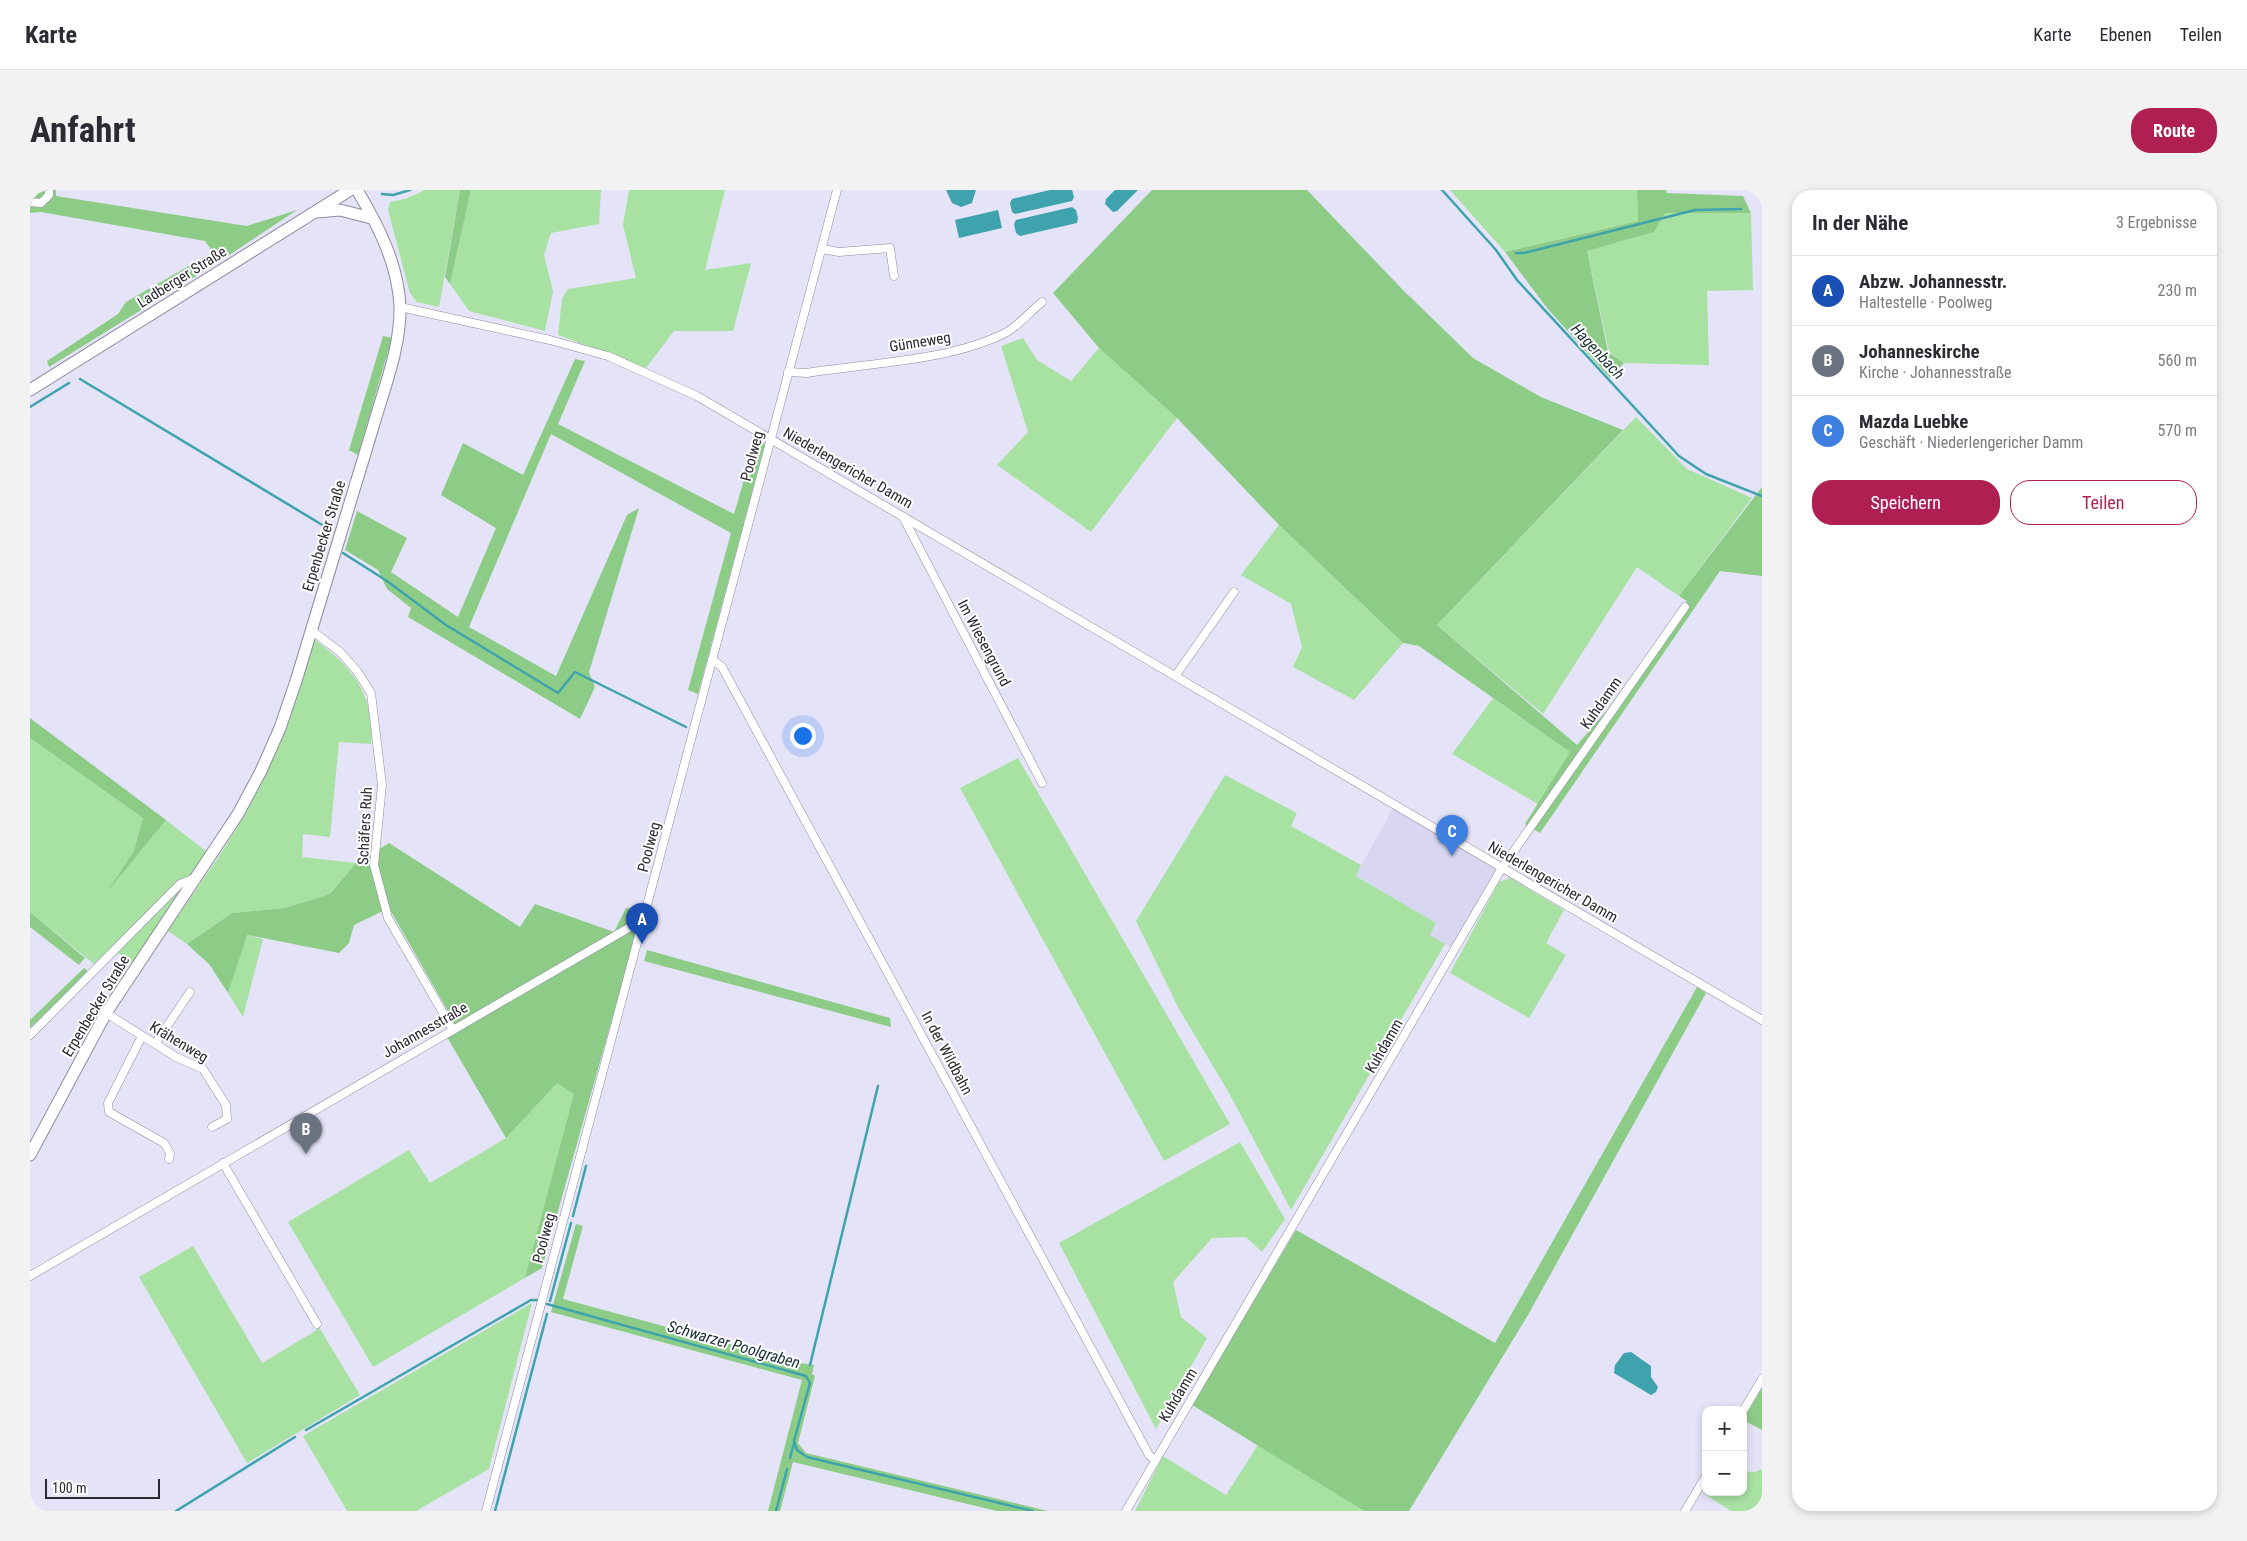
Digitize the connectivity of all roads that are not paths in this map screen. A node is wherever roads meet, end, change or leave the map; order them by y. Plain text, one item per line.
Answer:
1 (49, 190) edge
2 (350, 190) edge
3 (356, 190) edge
4 (837, 190) edge
5 (30, 202) edge
6 (312, 213) junction
7 (371, 218) junction
8 (822, 249) junction
9 (894, 276) dead end
10 (1042, 302) dead end
11 (400, 307) junction
12 (788, 372) junction
13 (30, 390) edge
14 (771, 438) junction
15 (902, 515) junction
16 (1234, 592) dead end
17 (1685, 607) dead end
18 (311, 630) junction
19 (713, 660) junction
20 (1176, 675) junction
21 (1042, 783) dead end
22 (1502, 868) junction
23 (195, 878) junction
24 (642, 924) junction
25 (190, 992) dead end
26 (106, 1013) junction
27 (1762, 1020) edge
28 (453, 1030) junction
29 (30, 1034) edge
30 (142, 1036) junction
31 (156, 1044) junction
32 (212, 1127) dead end
33 (30, 1155) edge
34 (169, 1159) dead end
35 (222, 1164) junction
36 (30, 1276) edge
37 (317, 1324) dead end
38 (1762, 1379) edge
39 (1746, 1406) edge
40 (1155, 1460) junction
41 (1702, 1483) edge
42 (486, 1511) edge
43 (1126, 1511) edge
44 (1685, 1511) edge

1 - 5 street
2 - 6 main road, Ladberger Straße
3 - 7 main road, Erpenbecker Straße
4 - 8 street, Poolweg
6 - 7 main road
6 - 13 main road, Ladberger Straße
7 - 11 main road, Erpenbecker Straße
8 - 9 street
8 - 12 street, Poolweg
10 - 12 street, Günneweg
11 - 14 street, Niederlengericher Damm
11 - 18 main road, Erpenbecker Straße
12 - 14 street, Poolweg
14 - 15 street, Niederlengericher Damm
14 - 19 street, Poolweg
15 - 20 street, Niederlengericher Damm
15 - 21 street, Im Wiesengrund
16 - 20 street
17 - 22 street, Kuhdamm
18 - 23 main road, Erpenbecker Straße
18 - 28 street, Schäfers Ruh
19 - 24 street, Poolweg
19 - 40 street, In der Wildbahn
20 - 22 street, Niederlengericher Damm
22 - 27 street, Niederlengericher Damm
22 - 40 street, Kuhdamm
23 - 26 main road, Erpenbecker Straße
23 - 29 street, Erpenbecker Straße
24 - 28 street, Johannesstraße
24 - 42 street, Poolweg
25 - 31 street
26 - 30 street, Krähenweg
26 - 33 main road, Erpenbecker Straße
28 - 35 street, Johannesstraße
30 - 31 street, Krähenweg
30 - 34 street
31 - 32 street, Krähenweg
35 - 36 street, Johannesstraße
35 - 37 street
38 - 39 street
40 - 43 street, Kuhdamm
41 - 44 street

